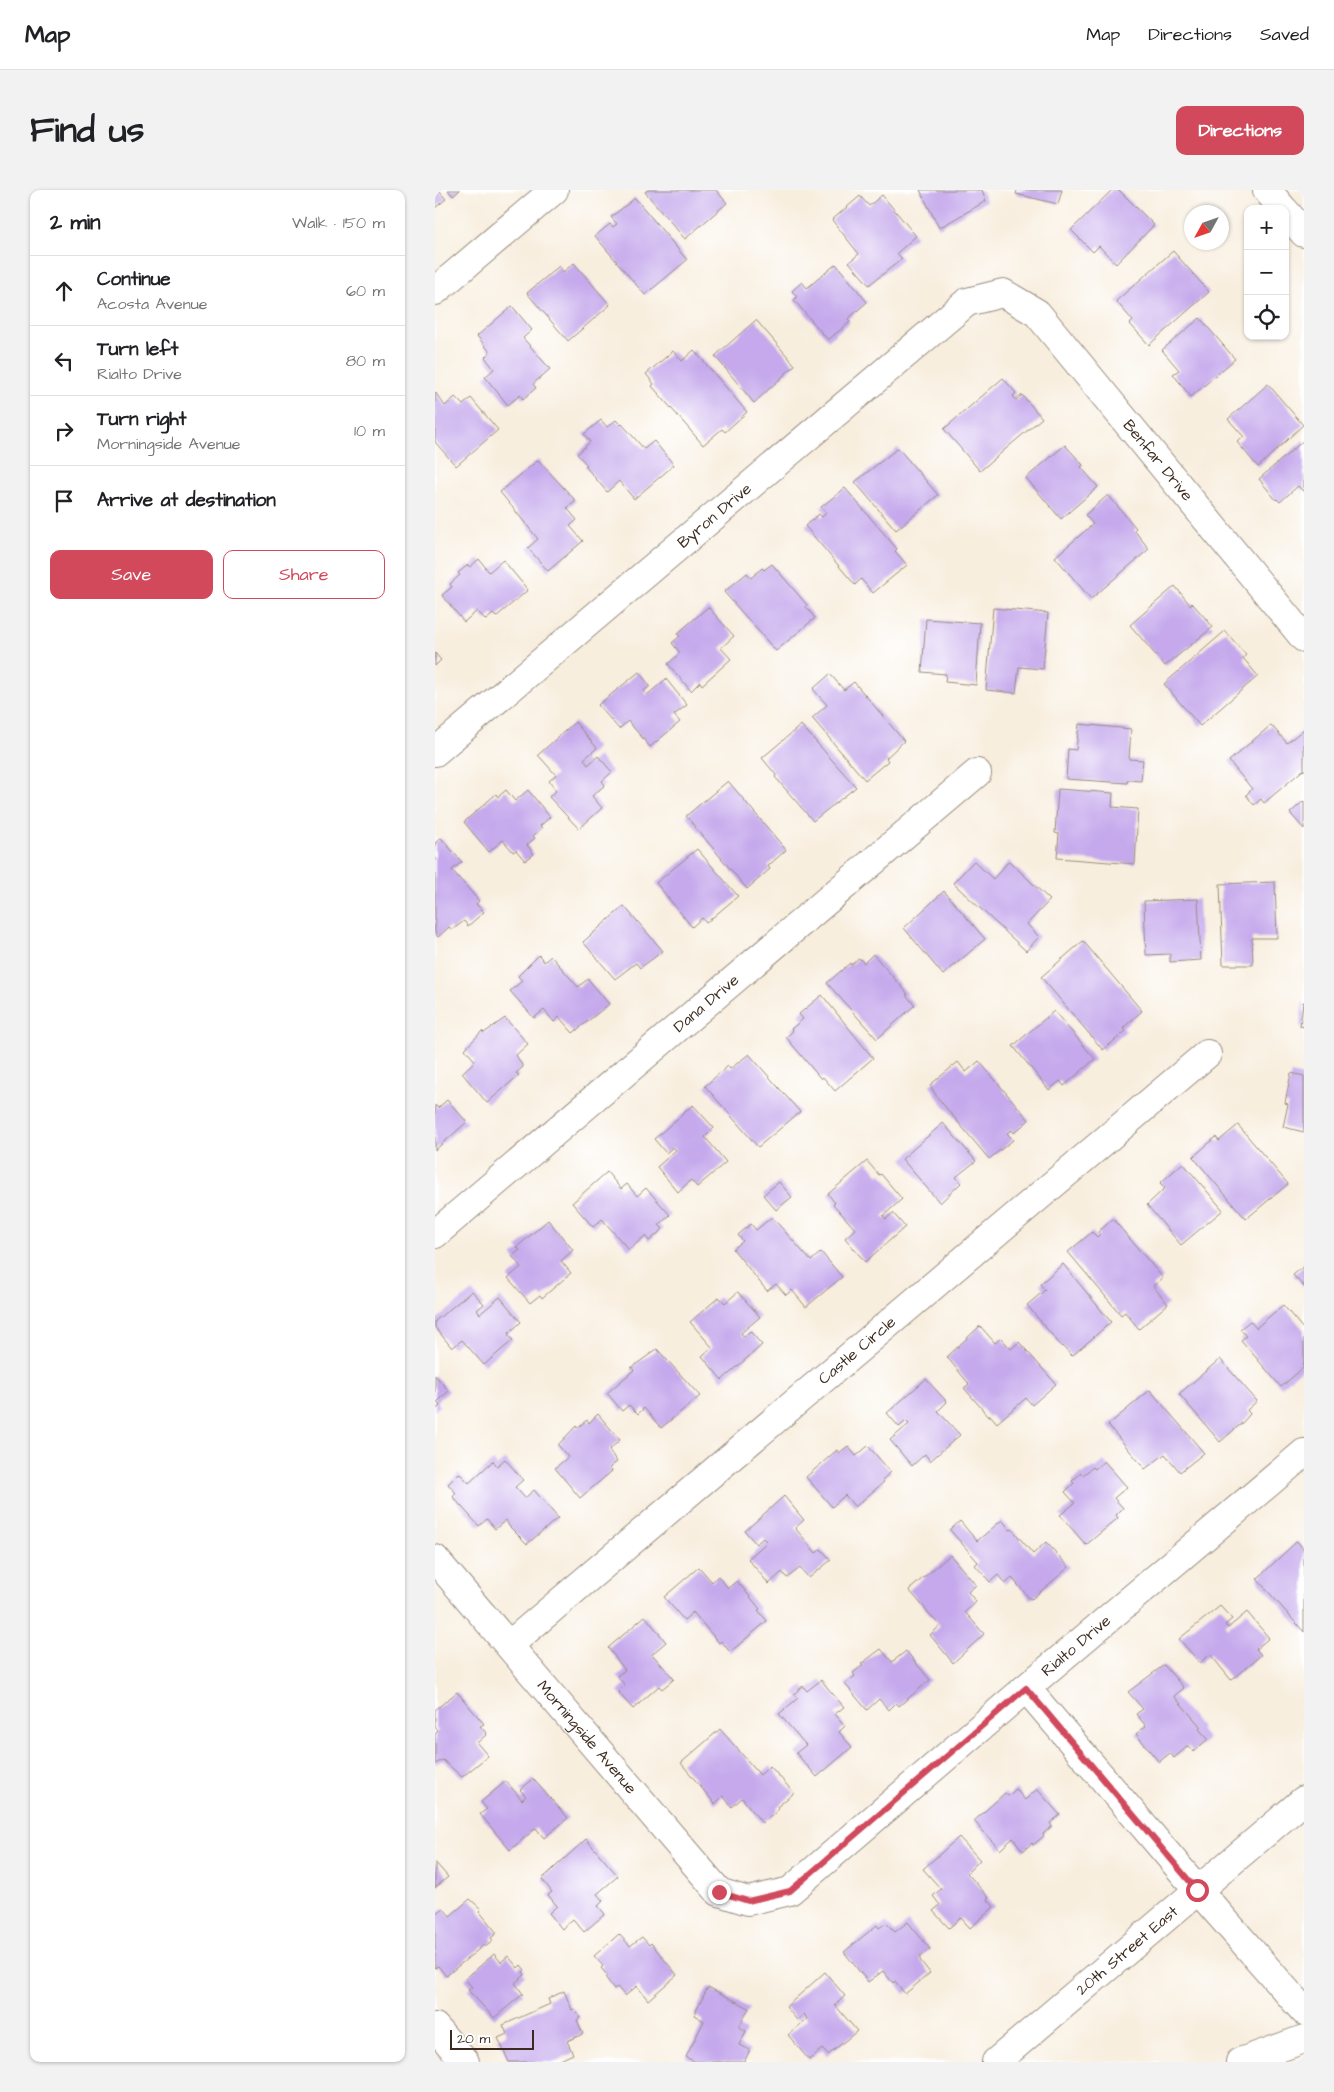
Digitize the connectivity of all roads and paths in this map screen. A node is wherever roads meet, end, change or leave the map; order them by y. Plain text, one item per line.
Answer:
1 (554, 190) edge
2 (1267, 190) edge
3 (1280, 205) edge
4 (1289, 216) edge
5 (1304, 233) edge
6 (435, 291) edge
7 (1003, 293) joint
8 (1304, 638) edge
9 (435, 752) edge
10 (977, 773) dead end
11 (1207, 1054) dead end
12 (435, 1234) edge
13 (1304, 1453) edge
14 (435, 1559) edge
15 (509, 1645) junction
16 (1026, 1688) junction
17 (1304, 1800) edge
18 (1197, 1890) junction
19 (748, 1901) joint
20 (1304, 2011) edge
21 (435, 2027) edge
22 (1304, 2039) edge
23 (465, 2062) edge
24 (997, 2062) edge
25 (1240, 2062) edge

1 - 6 street
2 - 3 street
4 - 5 street
7 - 8 street, Benfar Drive
7 - 9 street, Byron Drive
10 - 12 street, Dana Drive
11 - 15 street, Castle Circle
13 - 16 street, Rialto Drive
14 - 15 street, Morningside Avenue
15 - 19 street, Morningside Avenue
16 - 18 street
16 - 19 street, Rialto Drive
17 - 18 street, 20th Street East
18 - 20 street
18 - 24 street, 20th Street East
21 - 23 street
22 - 25 street

